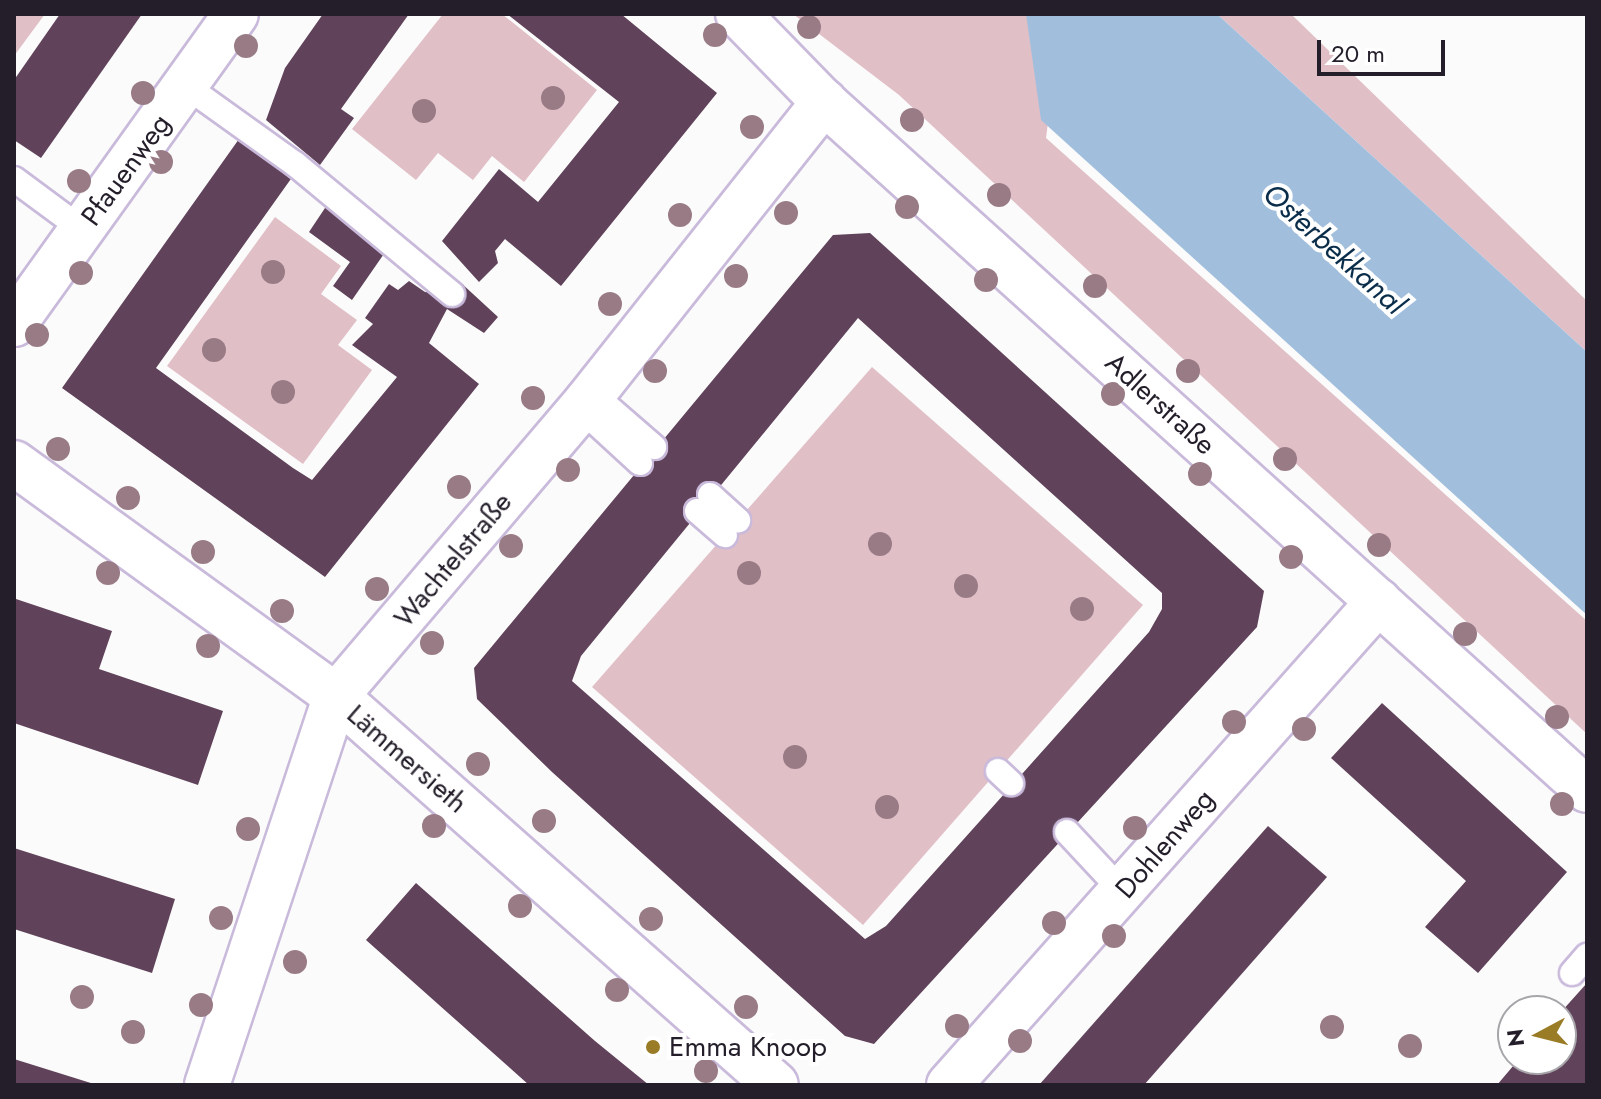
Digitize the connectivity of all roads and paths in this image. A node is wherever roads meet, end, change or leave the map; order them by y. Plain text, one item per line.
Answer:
1 (236, 14) edge
2 (738, 14) edge
3 (186, 86) junction
4 (824, 102) junction
5 (14, 179) edge
6 (83, 230) junction
7 (452, 294) dead end
8 (14, 324) edge
9 (587, 402) junction
10 (647, 455) dead end
11 (14, 463) edge
12 (703, 503) dead end
13 (731, 528) dead end
14 (1379, 601) junction
15 (336, 696) junction
16 (1587, 790) edge
17 (1067, 832) dead end
18 (1123, 892) junction
19 (207, 1085) edge
20 (776, 1085) edge
21 (949, 1085) edge

1 - 3 street, Pfauenweg
2 - 4 street, Adlerstraße
3 - 6 street, Pfauenweg
3 - 7 lane
4 - 9 street, Wachtelstraße
4 - 14 street, Adlerstraße
5 - 6 lane
6 - 8 street, Pfauenweg
9 - 10 lane
9 - 15 street, Wachtelstraße
11 - 15 street, Lämmersieth
12 - 13 lane
14 - 16 street, Adlerstraße
14 - 18 street, Dohlenweg
15 - 19 street, Wachtelstraße
15 - 20 street, Lämmersieth
17 - 18 lane
18 - 21 street, Dohlenweg

